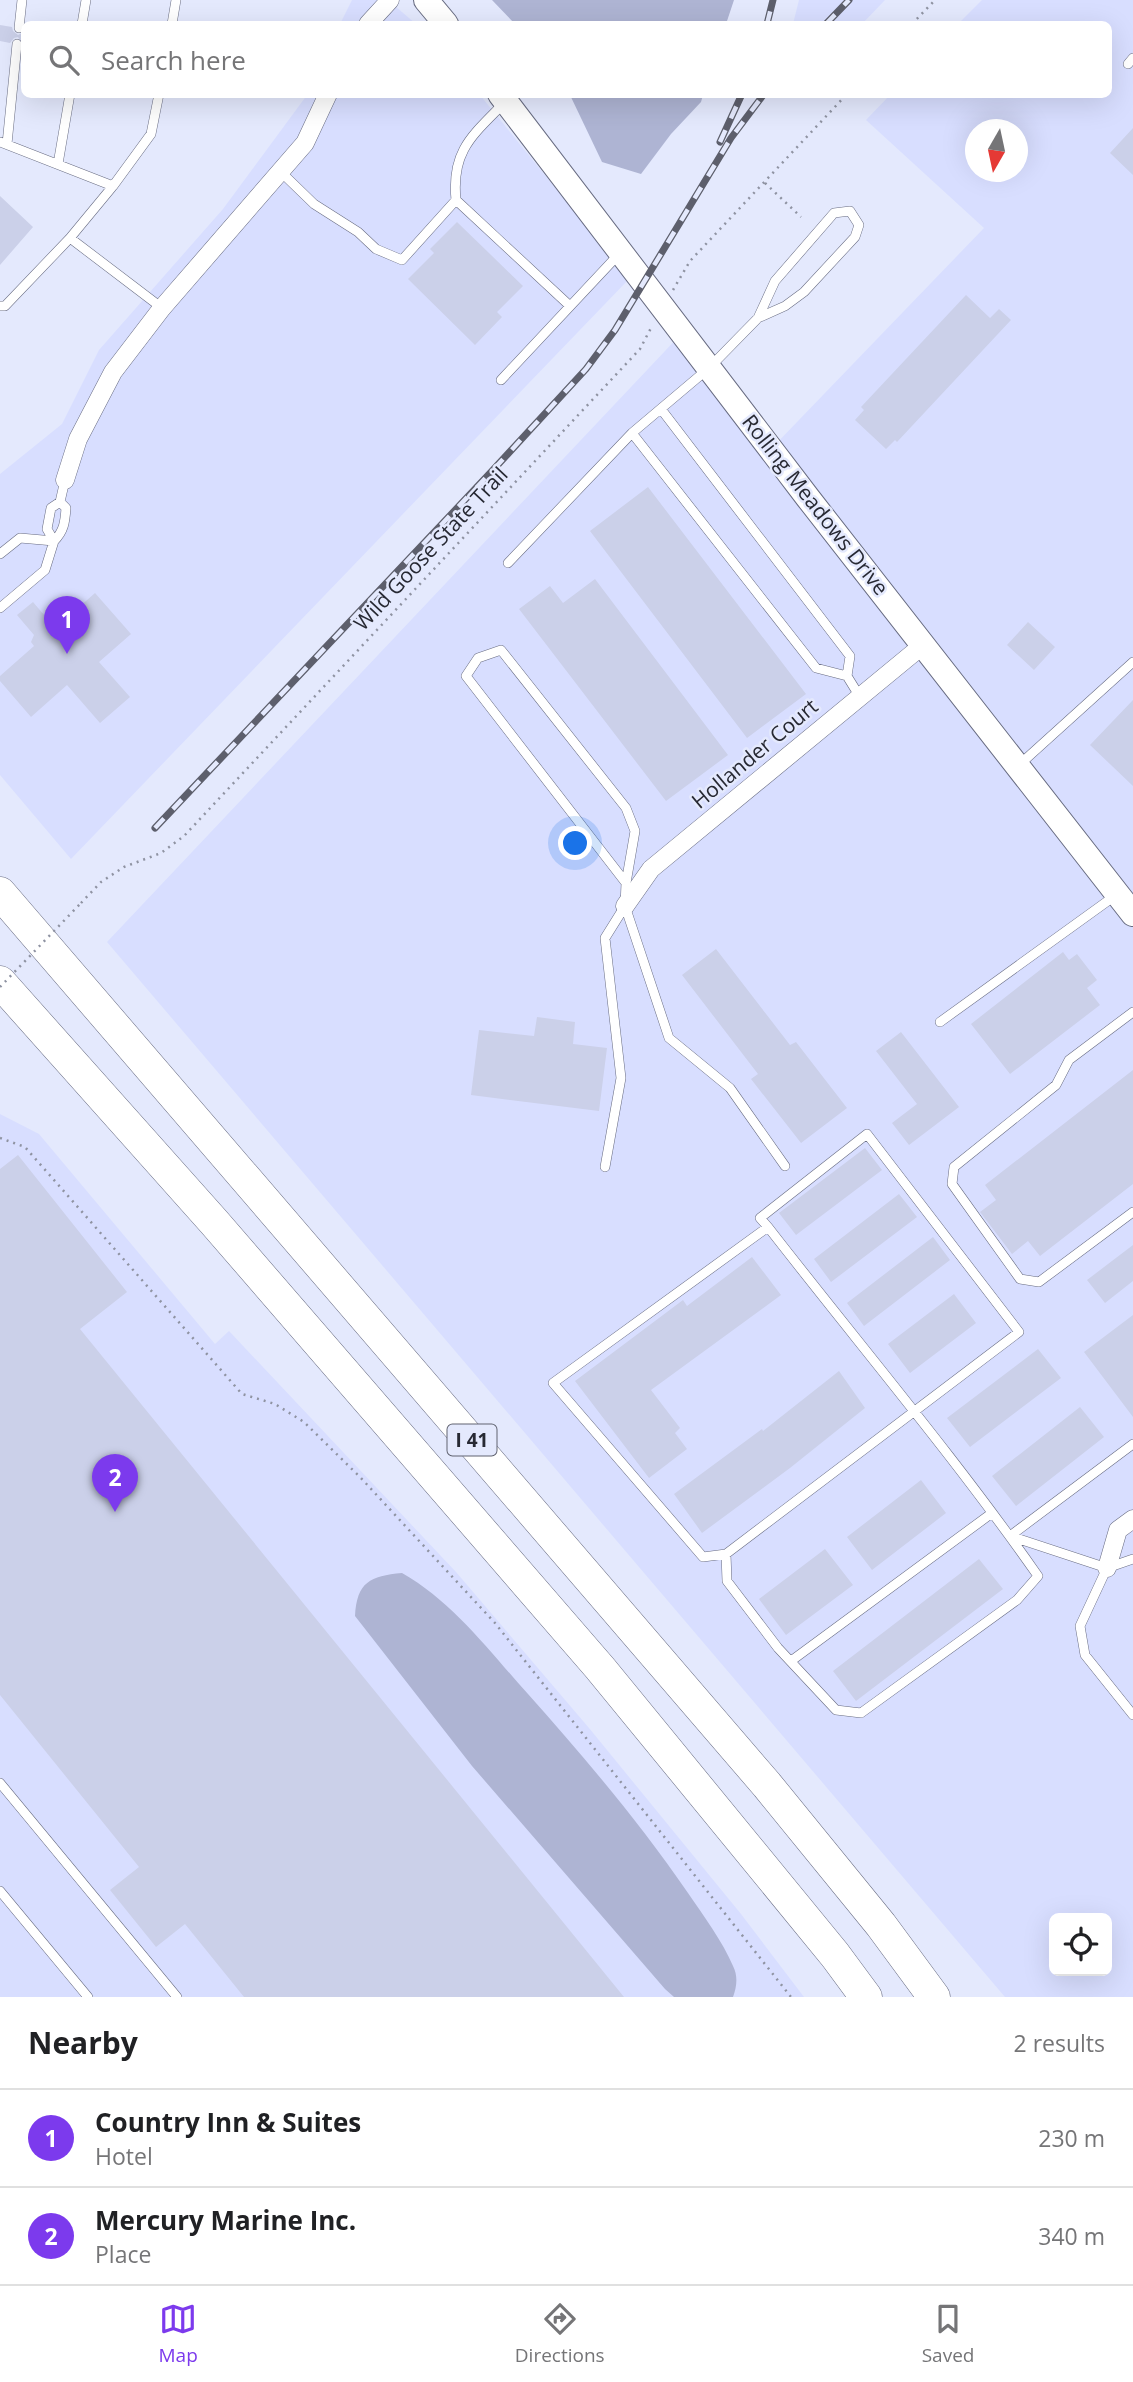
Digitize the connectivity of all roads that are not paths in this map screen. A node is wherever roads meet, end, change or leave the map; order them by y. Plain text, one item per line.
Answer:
1 (22, 0) edge
2 (86, 0) edge
3 (176, 0) edge
4 (390, 0) edge
5 (426, 0) edge
6 (82, 21) edge
7 (172, 21) edge
8 (371, 21) edge
9 (444, 21) edge
10 (19, 28) dead end
11 (17, 44) dead end
12 (69, 98) edge
13 (158, 98) edge
14 (326, 98) edge
15 (502, 98) edge
16 (3, 143) edge
17 (58, 164) junction
18 (281, 172) junction
19 (113, 186) junction
20 (456, 200) junction
21 (70, 238) junction
22 (620, 252) junction
23 (0, 306) edge
24 (570, 306) junction
25 (162, 308) junction
26 (758, 318) junction
27 (709, 368) junction
28 (501, 380) dead end
29 (662, 409) junction
30 (632, 432) junction
31 (65, 480) joint
32 (60, 502) junction
33 (54, 541) junction
34 (0, 554) edge
35 (508, 563) dead end
36 (0, 608) edge
37 (923, 645) junction
38 (1133, 662) edge
39 (847, 676) junction
40 (860, 697) junction
41 (1018, 766) junction
42 (626, 883) junction
43 (0, 884) edge
44 (0, 893) edge
45 (1125, 904) edge
46 (625, 906) junction
47 (28, 924) junction
48 (0, 986) edge
49 (1133, 1012) edge
50 (940, 1022) dead end
51 (785, 1166) dead end
52 (605, 1167) dead end
53 (1133, 1212) edge
54 (768, 1227) junction
55 (913, 1412) junction
56 (1133, 1444) edge
57 (992, 1513) junction
58 (1133, 1519) edge
59 (1010, 1536) junction
60 (726, 1554) junction
61 (1133, 1559) edge
62 (1107, 1568) junction
63 (791, 1661) junction
64 (1133, 1715) edge
65 (0, 1783) edge
66 (0, 1891) edge
67 (881, 1925) junction
68 (88, 1997) edge
69 (177, 1997) edge
70 (866, 1997) edge
71 (934, 1997) edge
72 (947, 1997) edge

1 - 10 lane
2 - 6 lane
3 - 7 lane
4 - 8 street
5 - 9 main road
11 - 16 lane
12 - 17 lane
13 - 19 lane
14 - 18 street
15 - 20 lane
15 - 22 main road, Rolling Meadows Drive
16 - 17 lane
17 - 19 lane
18 - 20 lane
18 - 25 street
19 - 21 lane
20 - 24 lane
21 - 23 lane
21 - 25 lane
22 - 24 lane
22 - 27 main road, Rolling Meadows Drive
24 - 28 lane
25 - 31 street
26 - 26 lane
26 - 27 lane
27 - 29 lane
27 - 37 main road, Rolling Meadows Drive
29 - 30 lane
29 - 39 lane
30 - 35 lane
30 - 39 lane
31 - 32 lane
32 - 33 lane
32 - 33 lane
33 - 34 lane
33 - 36 lane
37 - 40 street, Hollander Court
37 - 41 main road, Rolling Meadows Drive
38 - 41 lane
39 - 40 lane
40 - 46 street, Hollander Court
41 - 45 main road, Rolling Meadows Drive
42 - 42 lane
42 - 46 lane
43 - 47 highway
44 - 47 highway, I 41
45 - 50 lane
46 - 51 lane
46 - 52 lane
47 - 67 highway, I 41
48 - 70 highway, I 41
49 - 53 lane
54 - 55 lane
54 - 55 lane
54 - 60 lane
55 - 57 lane
55 - 60 lane
56 - 59 lane
57 - 59 lane
57 - 63 lane
58 - 62 street
59 - 62 lane
59 - 63 lane
60 - 63 lane
61 - 62 lane
62 - 64 lane
65 - 69 lane
66 - 68 lane
67 - 71 highway, I 41
67 - 72 highway

